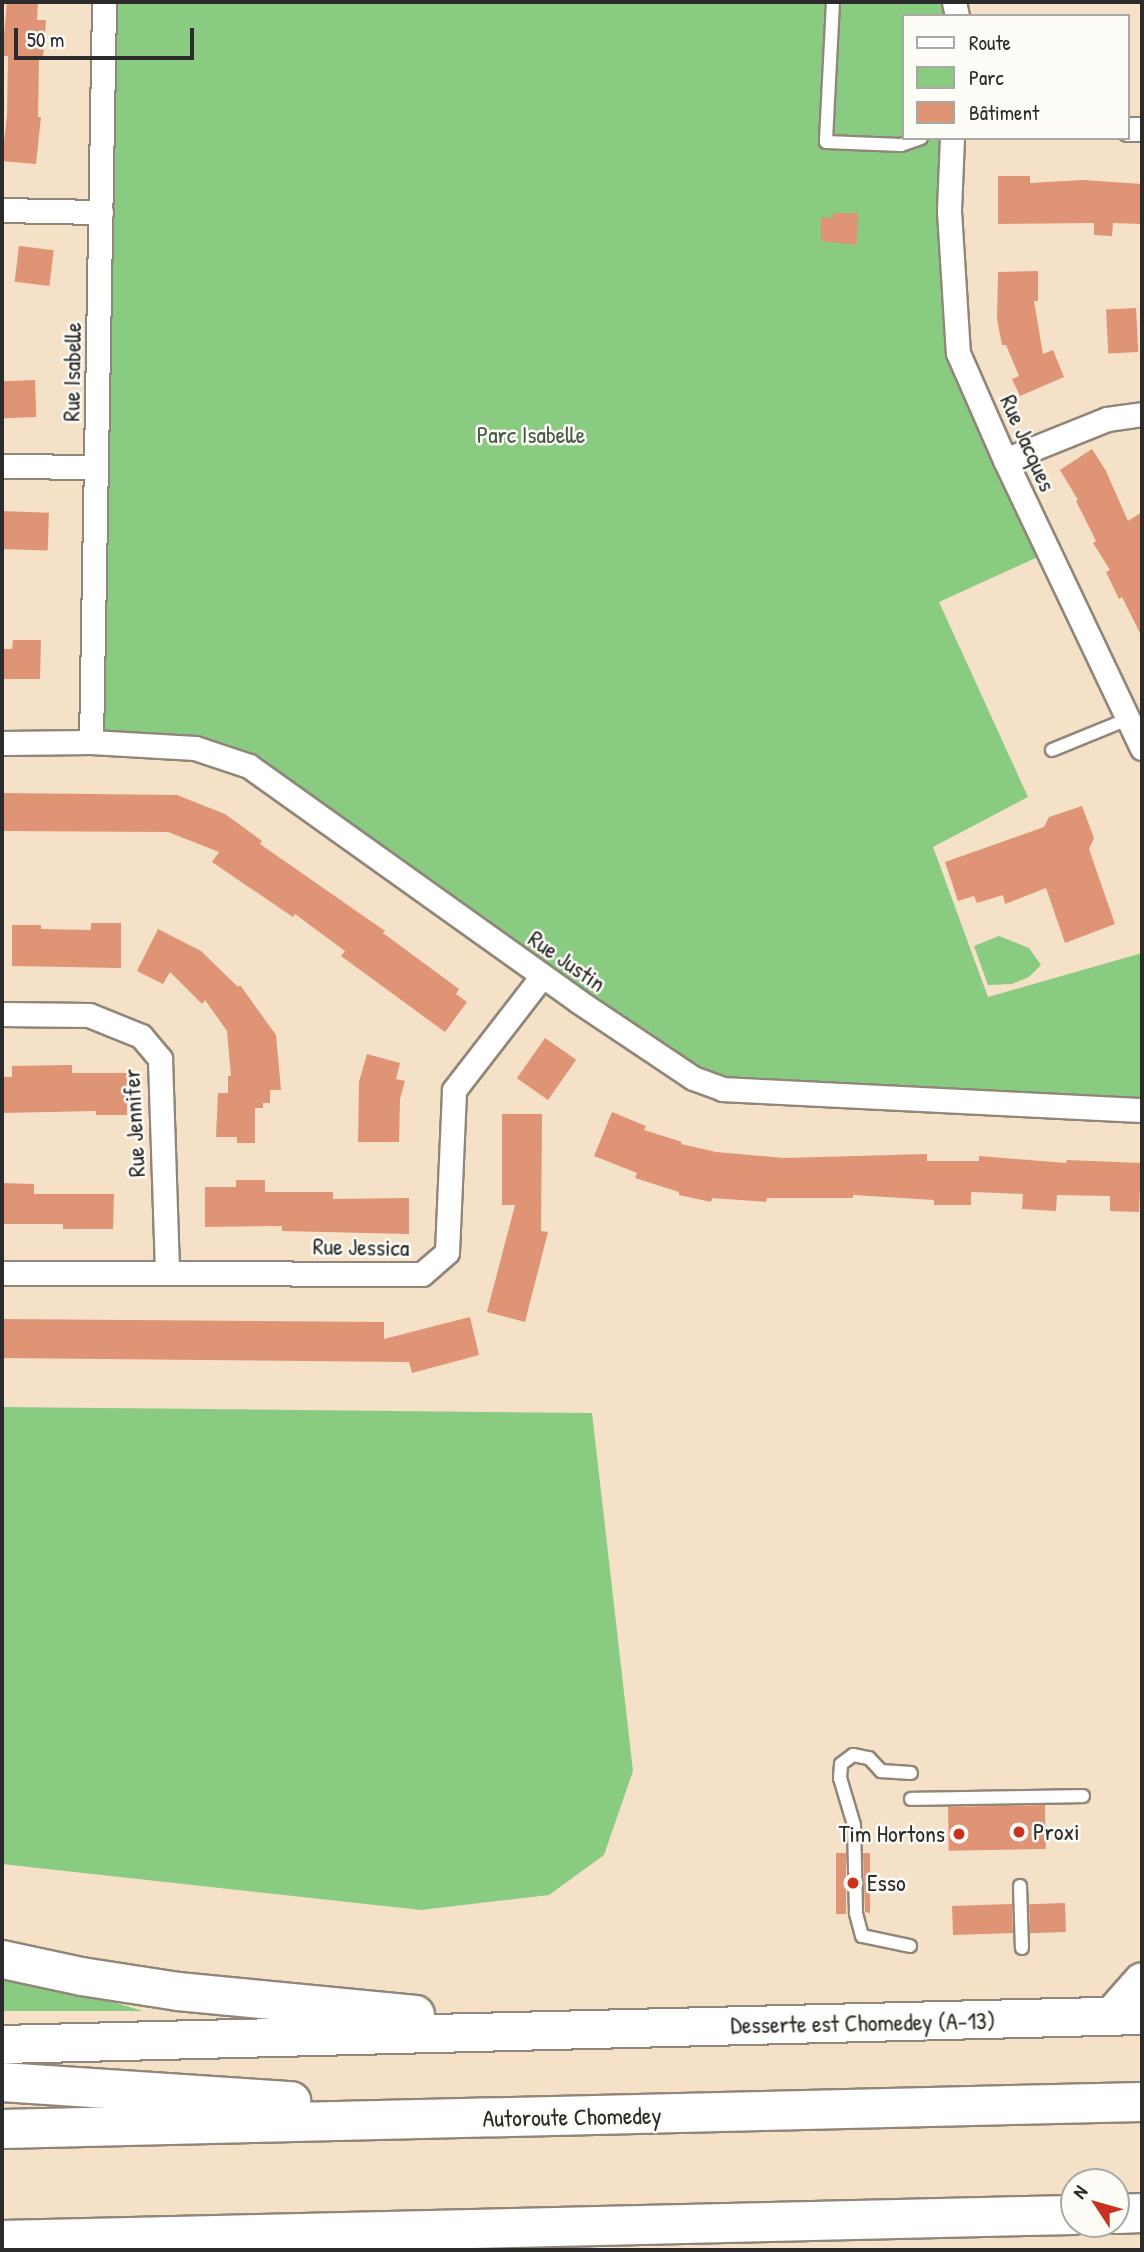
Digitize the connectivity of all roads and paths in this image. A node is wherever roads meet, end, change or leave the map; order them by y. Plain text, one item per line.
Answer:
1 (104, 2) edge
2 (833, 2) edge
3 (915, 140) edge
4 (952, 140) edge
5 (2, 211) edge
6 (101, 212) junction
7 (1142, 414) edge
8 (1005, 460) junction
9 (2, 466) edge
10 (96, 467) junction
11 (1128, 719) junction
12 (91, 742) junction
13 (2, 743) edge
14 (1142, 748) edge
15 (1052, 751) dead end
16 (542, 976) junction
17 (2, 1014) edge
18 (1142, 1110) edge
19 (167, 1271) junction
20 (2, 1273) edge
21 (911, 1773) dead end
22 (1083, 1796) dead end
23 (911, 1799) dead end
24 (1020, 1885) dead end
25 (910, 1946) dead end
26 (1022, 1948) dead end
27 (2, 1959) edge
28 (1142, 1981) edge
29 (1127, 2015) edge
30 (583, 2030) junction
31 (2, 2044) edge
32 (2, 2082) edge
33 (1142, 2102) edge
34 (552, 2117) junction
35 (2, 2129) edge
36 (1060, 2215) edge
37 (2, 2240) edge

1 - 6 street, Rue Isabelle
2 - 3 lane
4 - 8 street, Rue Jacques
5 - 6 street
6 - 10 street, Rue Isabelle
7 - 8 street
8 - 11 street, Rue Jacques
9 - 10 street
10 - 12 street, Rue Isabelle
11 - 14 street, Rue Jacques
11 - 15 lane
12 - 13 street, Rue Justin
12 - 16 street, Rue Justin
16 - 18 street, Rue Justin
16 - 19 street, Rue Jessica
17 - 19 street, Rue Jennifer
19 - 20 street, Rue Jessica
21 - 25 lane
22 - 23 lane
24 - 26 lane
27 - 30 main road
28 - 29 main road
29 - 30 main road, Desserte est Chomedey (A-13)
30 - 31 main road
32 - 34 highway
33 - 34 highway, Autoroute Chomedey
34 - 35 highway, Autoroute Chomedey
36 - 37 highway

